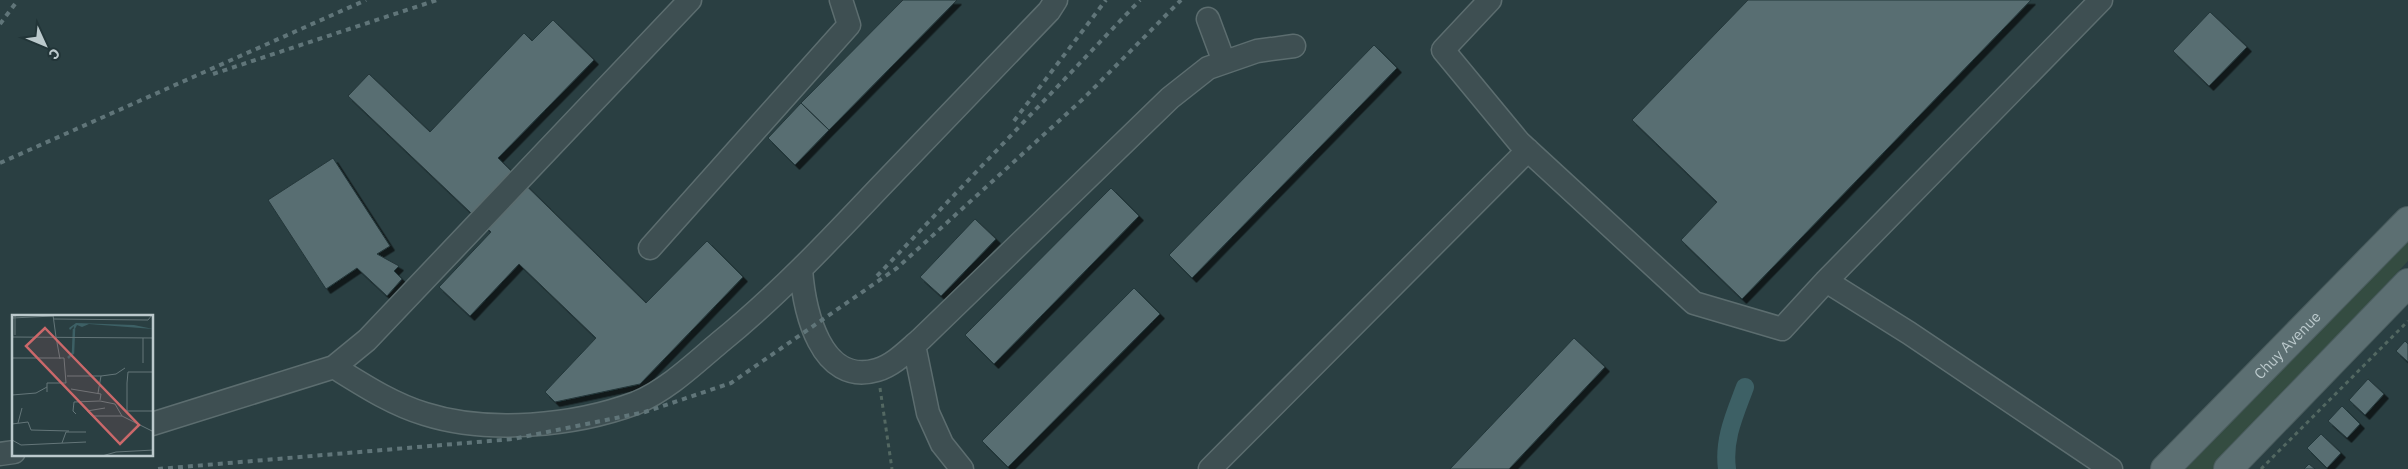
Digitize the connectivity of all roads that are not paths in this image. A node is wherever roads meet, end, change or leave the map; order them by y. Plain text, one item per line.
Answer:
1 (690, 0) edge
2 (841, 0) edge
3 (1056, 0) edge
4 (1490, 0) edge
5 (2101, 0) edge
6 (1208, 20) dead end
7 (1294, 46) dead end
8 (1224, 62) junction
9 (1528, 150) junction
10 (2408, 221) edge
11 (650, 248) dead end
12 (802, 270) junction
13 (1826, 281) junction
14 (2408, 283) edge
15 (914, 345) junction
16 (334, 367) junction
17 (154, 423) edge
18 (962, 469) edge
19 (1210, 469) edge
20 (2111, 469) edge
21 (2166, 469) edge
22 (2228, 469) edge

1 - 16 lane
2 - 11 lane
3 - 12 lane
4 - 9 lane
5 - 13 lane
6 - 8 lane
7 - 8 lane
8 - 15 lane
9 - 13 lane
9 - 19 lane
10 - 21 main road, Chuy Avenue
12 - 15 lane
12 - 16 lane
13 - 20 lane
14 - 22 main road
15 - 18 lane
16 - 17 lane

